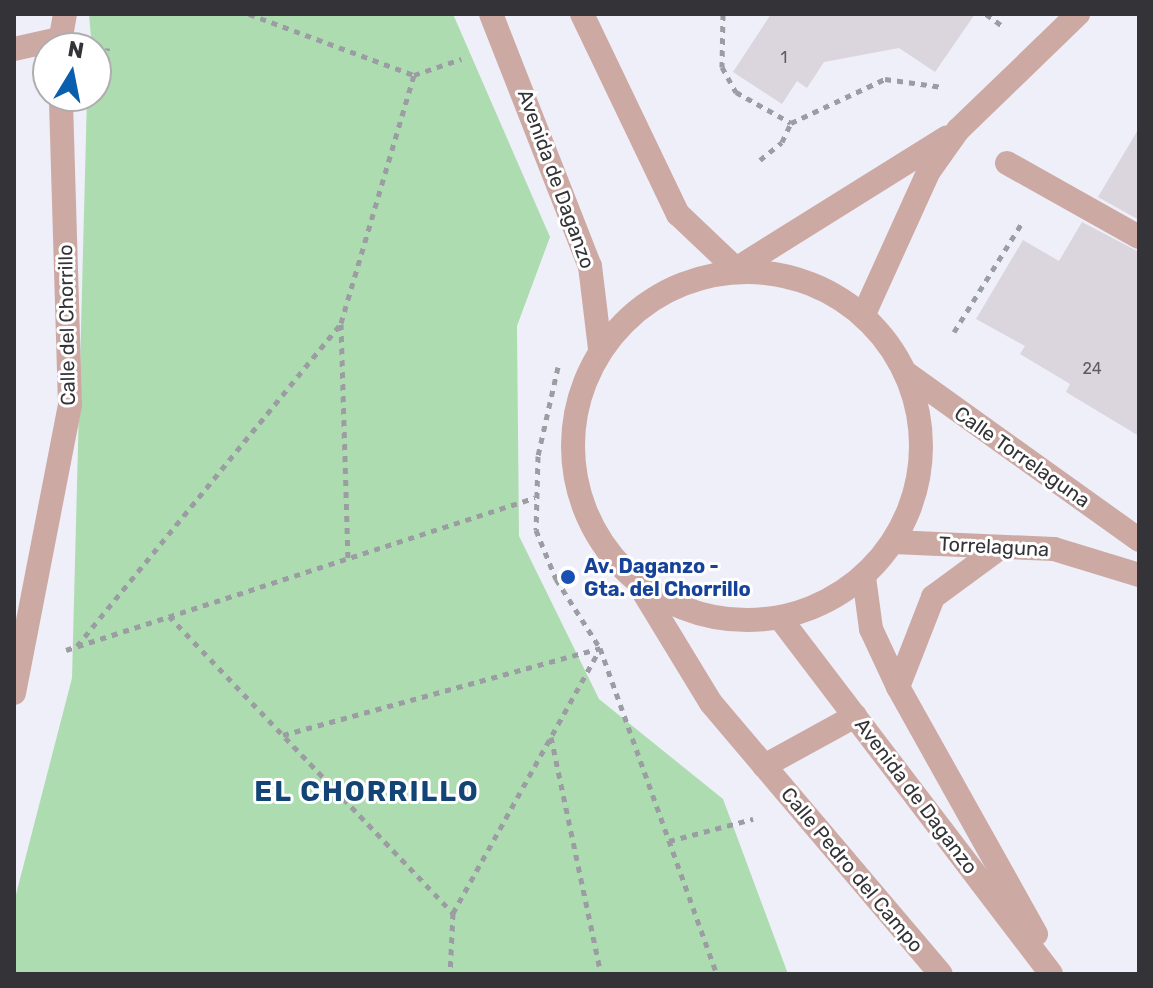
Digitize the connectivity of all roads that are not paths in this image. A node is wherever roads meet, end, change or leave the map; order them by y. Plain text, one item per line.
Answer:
1 (491, 14) edge
2 (582, 14) edge
3 (1078, 14) edge
4 (61, 112) edge
5 (958, 130) junction
6 (1007, 163) dead end
7 (1139, 237) edge
8 (736, 269) junction
9 (864, 314) junction
10 (600, 349) junction
11 (906, 373) junction
12 (1139, 540) edge
13 (893, 542) junction
14 (1001, 547) junction
15 (1139, 575) edge
16 (864, 577) junction
17 (636, 581) junction
18 (780, 618) junction
19 (898, 687) junction
20 (14, 693) edge
21 (855, 716) junction
22 (764, 766) junction
23 (941, 974) edge
24 (1051, 974) edge
25 (1058, 974) edge

1 - 10 street, Avenida de Daganzo
2 - 8 street
3 - 5 street
4 - 20 street, Calle del Chorrillo
5 - 8 street
5 - 9 street
6 - 7 street
8 - 9 street
8 - 10 street
9 - 11 street
10 - 17 street
11 - 12 street, Calle Torrelaguna
11 - 13 street
13 - 14 street, Torrelaguna
13 - 16 street
14 - 15 street, Torrelaguna
14 - 19 street
16 - 18 street
16 - 19 street, Avenida de Daganzo
17 - 18 street
17 - 22 street, Calle Pedro del Campo
18 - 21 street, Avenida de Daganzo
19 - 25 street, Avenida de Daganzo
21 - 22 street
21 - 24 street, Avenida de Daganzo
22 - 23 street, Calle Pedro del Campo

